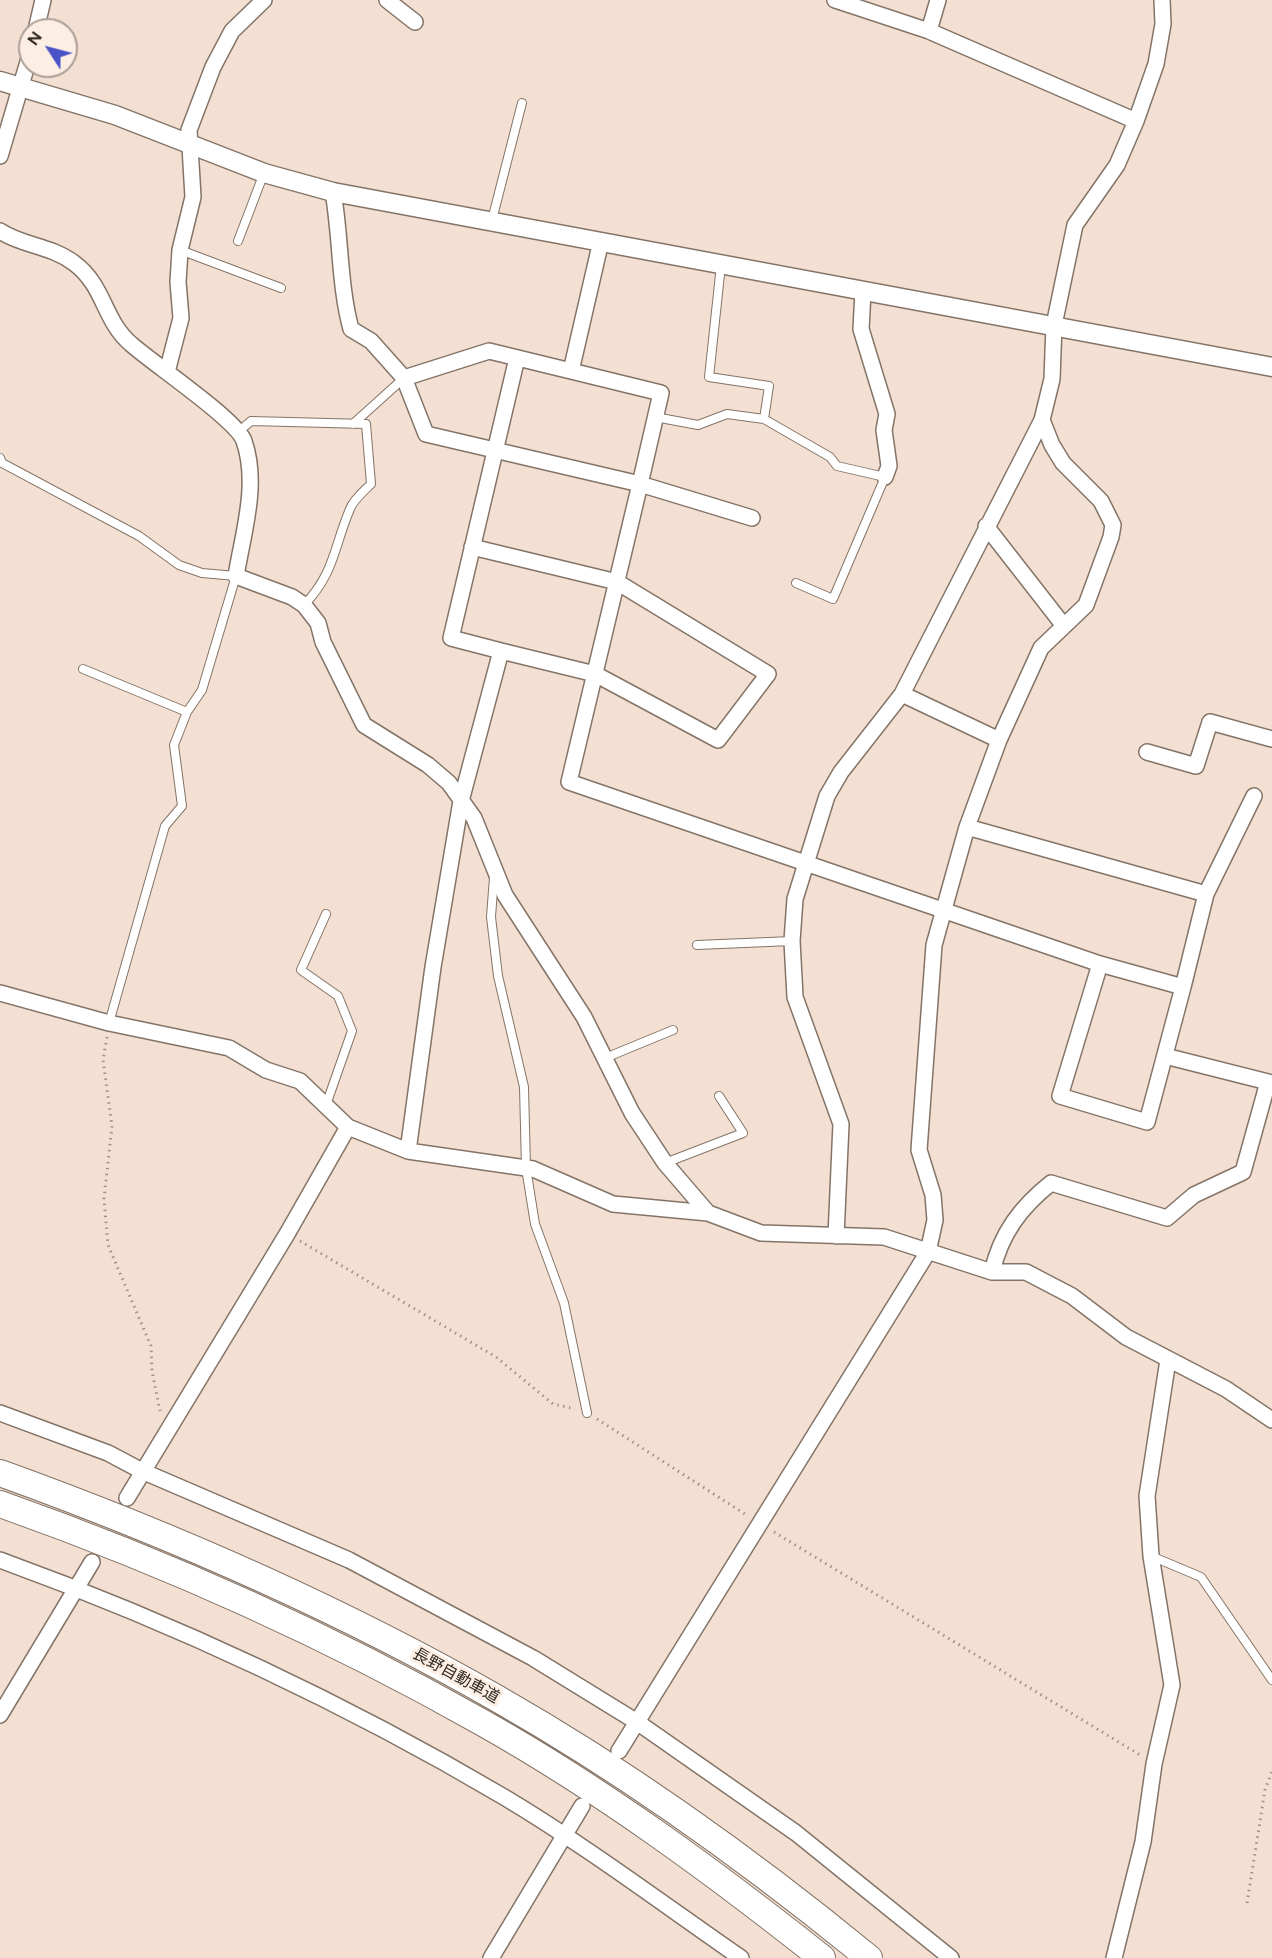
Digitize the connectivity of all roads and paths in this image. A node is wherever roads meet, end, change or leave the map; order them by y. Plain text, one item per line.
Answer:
1 (43, 0) edge
2 (264, 0) edge
3 (387, 0) edge
4 (835, 0) edge
5 (938, 0) edge
6 (1162, 0) edge
7 (39, 18) edge
8 (415, 22) dead end
9 (929, 31) junction
10 (24, 78) edge
11 (0, 81) edge
12 (22, 87) junction
13 (522, 103) dead end
14 (1136, 122) junction
15 (190, 145) junction
16 (0, 156) edge
17 (264, 173) junction
18 (333, 192) junction
19 (492, 222) junction
20 (0, 231) edge
21 (238, 241) dead end
22 (601, 241) junction
23 (180, 250) junction
24 (721, 263) junction
25 (280, 288) dead end
26 (863, 292) junction
27 (1054, 325) junction
28 (517, 358) junction
29 (1272, 367) edge
30 (571, 371) junction
31 (167, 372) junction
32 (404, 378) junction
33 (655, 417) junction
34 (764, 419) junction
35 (1042, 420) junction
36 (353, 424) junction
37 (238, 432) junction
38 (495, 451) junction
39 (0, 458) edge
40 (885, 477) junction
41 (640, 484) junction
42 (752, 518) dead end
43 (986, 526) junction
44 (472, 547) junction
45 (236, 576) junction
46 (617, 582) junction
47 (796, 583) dead end
48 (304, 605) junction
49 (1064, 626) junction
50 (501, 651) junction
51 (83, 669) dead end
52 (595, 674) junction
53 (902, 694) junction
54 (187, 712) junction
55 (1272, 739) edge
56 (999, 740) junction
57 (1148, 752) dead end
58 (1254, 796) dead end
59 (461, 801) junction
60 (967, 827) junction
61 (805, 864) junction
62 (494, 868) junction
63 (1206, 894) junction
64 (942, 910) junction
65 (326, 914) dead end
66 (792, 941) junction
67 (698, 945) dead end
68 (1100, 964) junction
69 (1183, 987) junction
70 (0, 993) edge
71 (109, 1023) junction
72 (673, 1030) dead end
73 (1165, 1056) junction
74 (605, 1058) junction
75 (1270, 1083) edge
76 (719, 1096) dead end
77 (326, 1105) junction
78 (348, 1127) junction
79 (408, 1151) junction
80 (665, 1163) junction
81 (526, 1168) junction
82 (708, 1213) junction
83 (287, 1234) junction
84 (836, 1236) junction
85 (928, 1252) junction
86 (992, 1272) junction
87 (1168, 1360) junction
88 (0, 1413) edge
89 (587, 1413) junction
90 (1272, 1420) edge
91 (167, 1429) junction
92 (142, 1471) junction
93 (0, 1473) edge
94 (127, 1498) dead end
95 (0, 1504) edge
96 (760, 1523) junction
97 (1151, 1556) junction
98 (0, 1560) edge
99 (92, 1562) dead end
100 (77, 1588) junction
101 (1272, 1680) edge
102 (0, 1715) edge
103 (637, 1722) junction
104 (619, 1751) dead end
105 (1154, 1764) junction
106 (1272, 1771) edge
107 (582, 1806) dead end
108 (564, 1835) junction
109 (1246, 1903) dead end
110 (491, 1958) edge
111 (741, 1958) edge
112 (822, 1958) edge
113 (869, 1958) edge
114 (951, 1958) edge
115 (1114, 1958) edge

1 - 7 street
2 - 15 street
3 - 8 street
4 - 9 street
5 - 9 street
6 - 14 street
9 - 14 street
10 - 12 street
11 - 12 street
12 - 15 street
12 - 16 street
13 - 19 lane
14 - 27 street
15 - 17 street
15 - 23 street
17 - 18 street
17 - 21 lane
18 - 19 street
18 - 32 street
19 - 22 street
20 - 31 street
22 - 24 street
22 - 30 street
23 - 25 lane
23 - 31 street
24 - 26 street
24 - 34 lane
26 - 27 street
26 - 40 street
27 - 29 street
27 - 35 street
28 - 30 street
28 - 32 street
28 - 38 street
30 - 33 street
31 - 37 street
32 - 36 lane
32 - 38 street
33 - 34 lane
33 - 41 street
34 - 40 lane
35 - 43 street
35 - 49 street
36 - 37 lane
36 - 48 lane
37 - 45 street
38 - 41 street
38 - 44 street
39 - 45 lane
40 - 47 lane
41 - 42 street
41 - 46 street
43 - 49 street
43 - 53 street
44 - 46 street
44 - 50 street
45 - 48 street
45 - 54 lane
46 - 52 street
46 - 52 street
48 - 59 street
49 - 56 street
50 - 52 street
50 - 59 street
51 - 54 lane
52 - 61 street
53 - 56 street
53 - 61 street
54 - 71 lane
55 - 57 street
56 - 60 street
58 - 63 street
59 - 62 street
59 - 79 street
60 - 63 street
60 - 64 street
61 - 64 street
61 - 66 street
62 - 74 street
62 - 81 lane
63 - 69 street
64 - 68 street
64 - 85 street
65 - 77 lane
66 - 67 lane
66 - 84 street
68 - 69 street
68 - 73 street
69 - 73 street
70 - 71 street
71 - 77 street
71 - 91 path
72 - 74 lane
73 - 75 street
74 - 80 street
75 - 86 street
76 - 80 lane
77 - 78 street
78 - 79 street
78 - 83 street
79 - 81 street
80 - 82 street
81 - 82 street
81 - 89 lane
82 - 84 street
83 - 89 path
83 - 91 street
84 - 85 street
85 - 86 street
85 - 96 street
86 - 87 street
87 - 90 street
87 - 97 street
88 - 92 street
89 - 96 path
91 - 92 street
92 - 94 street
92 - 103 street
93 - 113 highway, 長野自動車道
95 - 112 highway, 長野自動車道
96 - 103 street
96 - 105 path
97 - 101 lane
97 - 105 street
98 - 100 street
99 - 100 street
100 - 102 street
100 - 108 street
103 - 104 street
103 - 114 street
105 - 115 street
106 - 109 path
107 - 108 street
108 - 110 street
108 - 111 street

